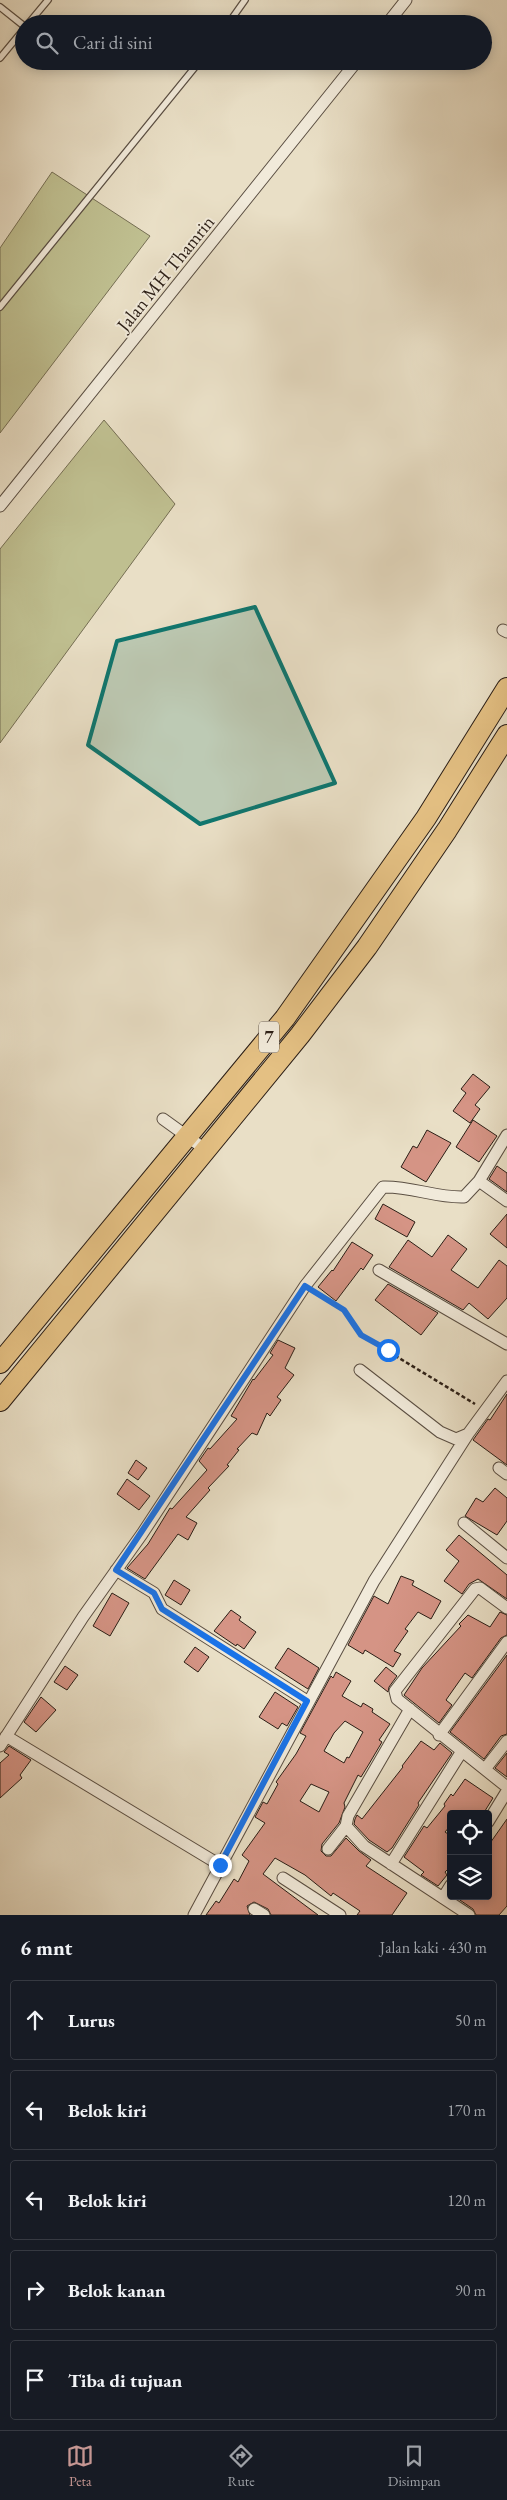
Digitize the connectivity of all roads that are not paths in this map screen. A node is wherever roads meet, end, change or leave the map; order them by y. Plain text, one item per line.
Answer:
1 (48, 0) edge
2 (245, 0) edge
3 (406, 0) edge
4 (0, 8) edge
5 (36, 15) edge
6 (234, 15) edge
7 (394, 15) edge
8 (15, 20) edge
9 (15, 39) edge
10 (0, 58) edge
11 (193, 70) edge
12 (350, 70) edge
13 (0, 307) edge
14 (0, 506) edge
15 (507, 688) edge
16 (507, 735) edge
17 (163, 1119) dead end
18 (507, 1135) edge
19 (187, 1136) junction
20 (206, 1150) junction
21 (479, 1182) junction
22 (507, 1201) edge
23 (379, 1270) dead end
24 (507, 1344) edge
25 (0, 1363) edge
26 (360, 1370) dead end
27 (507, 1381) edge
28 (0, 1401) edge
29 (468, 1434) junction
30 (464, 1524) dead end
31 (507, 1558) edge
32 (116, 1570) junction
33 (507, 1608) edge
34 (507, 1642) edge
35 (307, 1701) junction
36 (410, 1709) junction
37 (439, 1734) junction
38 (3, 1741) edge
39 (507, 1741) edge
40 (462, 1751) junction
41 (485, 1769) junction
42 (507, 1789) edge
43 (492, 1815) edge
44 (346, 1826) junction
45 (328, 1849) dead end
46 (392, 1864) junction
47 (220, 1865) junction
48 (283, 1878) dead end
49 (447, 1892) edge
50 (443, 1898) junction
51 (194, 1915) edge
52 (340, 1915) edge
53 (469, 1915) edge

1 - 5 lane
2 - 6 lane
3 - 7 street
4 - 8 lane
9 - 10 lane
11 - 13 lane
12 - 14 street, Jalan MH Thamrin
15 - 19 highway, 7
16 - 20 highway, 7
17 - 19 street
18 - 21 street
19 - 20 street
19 - 25 highway, 7
20 - 28 highway, 7
21 - 22 street
21 - 32 street
23 - 24 street
26 - 29 street
27 - 29 street
29 - 35 street
30 - 31 street
32 - 35 street
32 - 38 street
33 - 36 street
34 - 37 street
35 - 47 street
36 - 37 street
36 - 44 street
37 - 40 street
38 - 47 street
39 - 41 street
40 - 41 street
40 - 46 street
41 - 42 street
42 - 43 street
44 - 45 street
44 - 46 street
46 - 50 street
47 - 51 street
48 - 52 street
49 - 50 street
50 - 53 street

